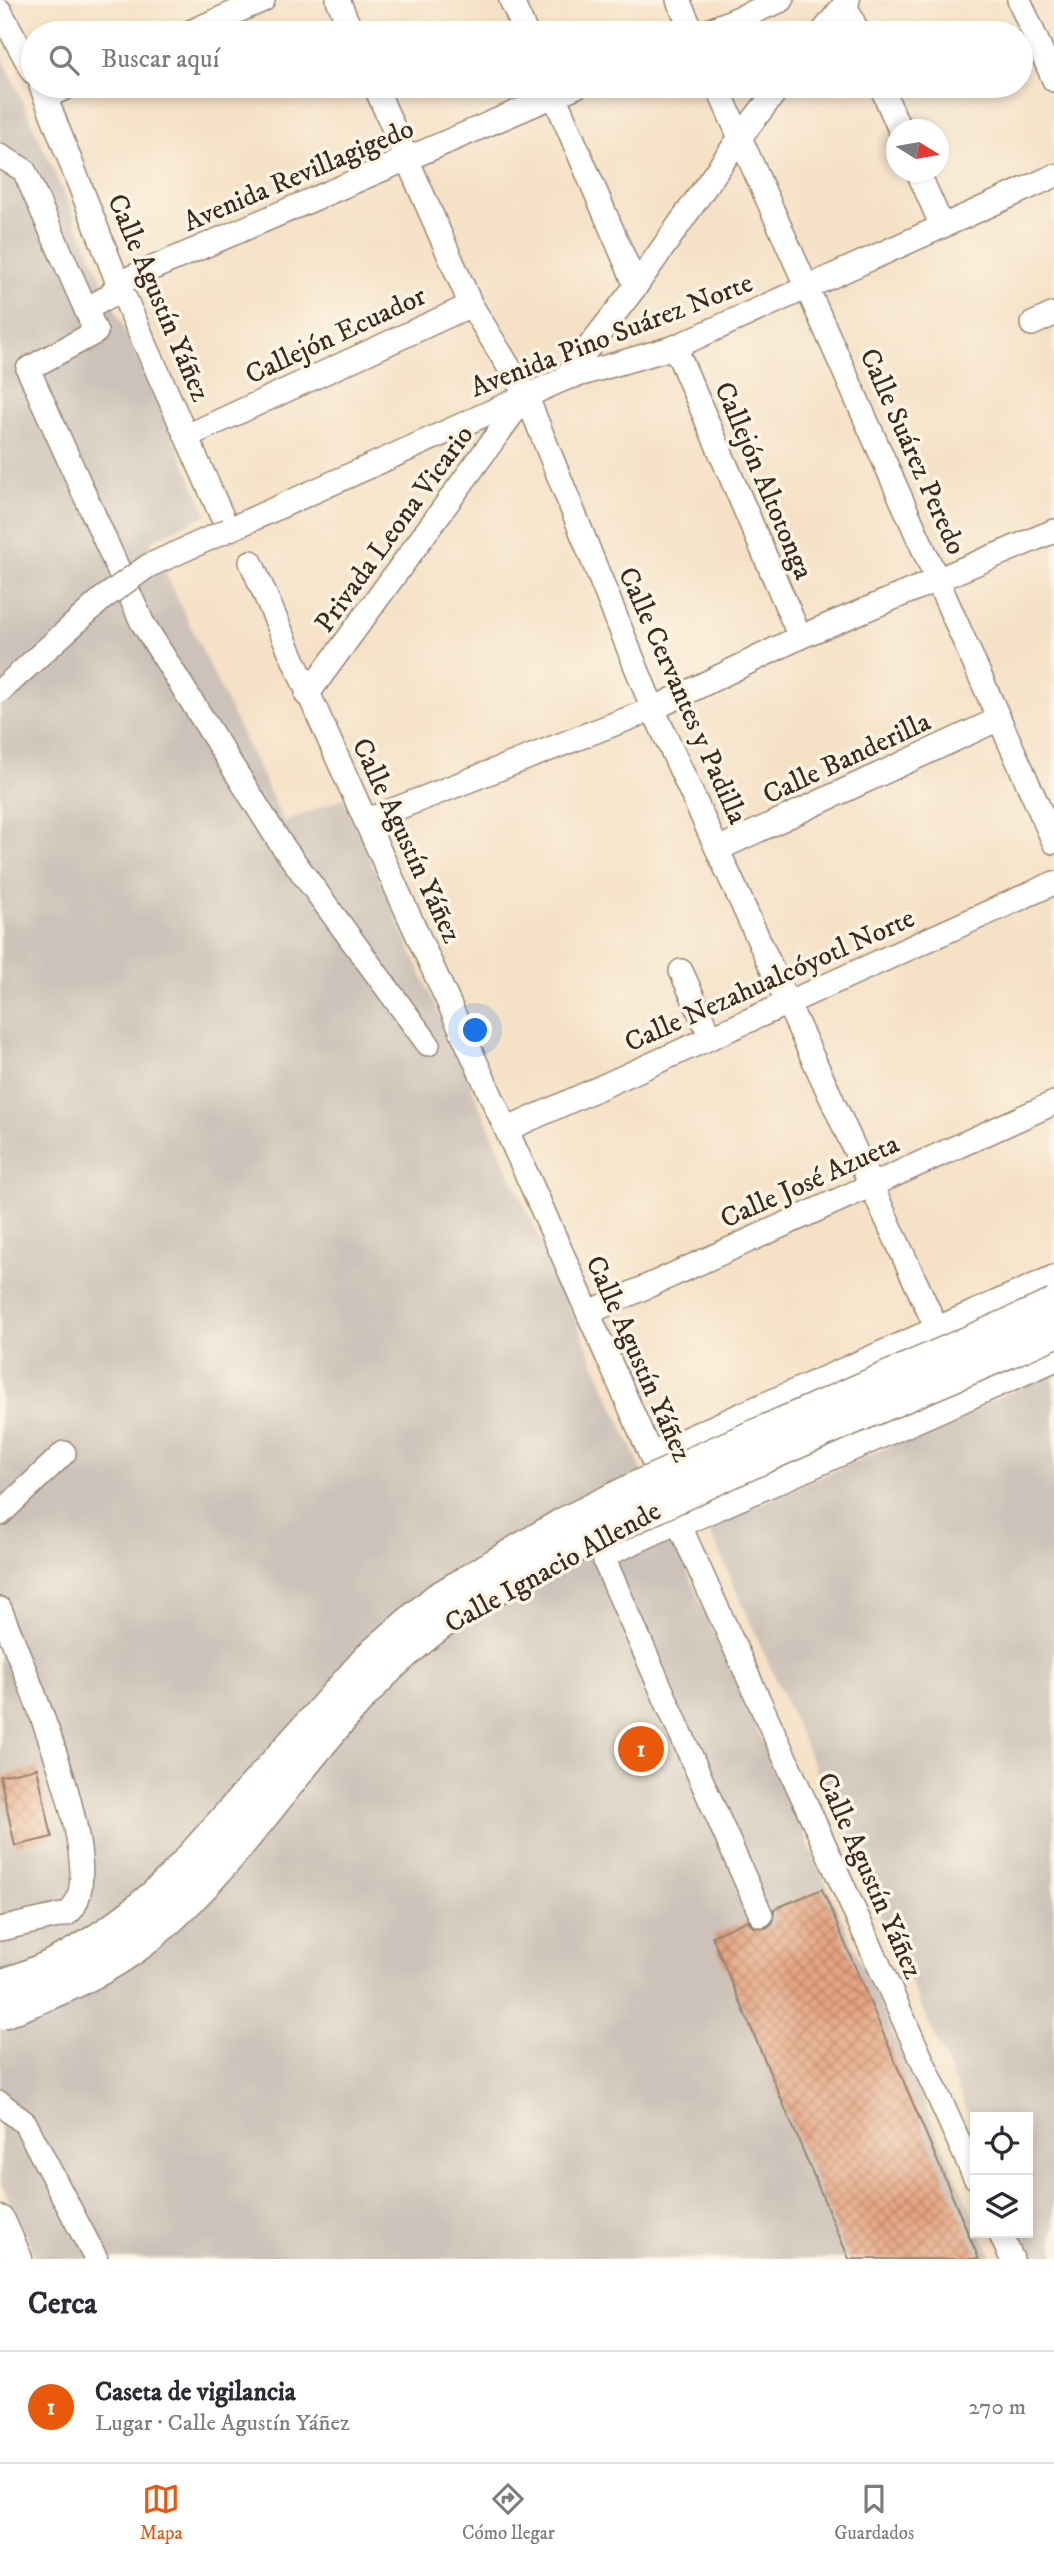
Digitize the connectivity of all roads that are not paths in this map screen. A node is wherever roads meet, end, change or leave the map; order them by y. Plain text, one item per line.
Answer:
1 (263, 0) edge
2 (338, 0) edge
3 (511, 0) edge
4 (678, 0) edge
5 (782, 0) edge
6 (1019, 0) edge
7 (847, 2) edge
8 (0, 11) edge
9 (215, 21) edge
10 (347, 21) edge
11 (521, 21) edge
12 (688, 21) edge
13 (732, 21) edge
14 (832, 21) edge
15 (854, 21) edge
16 (1028, 21) edge
17 (1033, 32) edge
18 (21, 50) edge
19 (1054, 80) edge
20 (47, 98) edge
21 (380, 98) edge
22 (537, 98) edge
23 (555, 98) edge
24 (724, 98) edge
25 (771, 98) edge
26 (886, 98) edge
27 (895, 119) edge
28 (741, 136) junction
29 (0, 156) edge
30 (407, 160) junction
31 (1054, 176) edge
32 (922, 182) edge
33 (942, 226) junction
34 (118, 283) junction
35 (636, 286) junction
36 (807, 287) junction
37 (471, 305) junction
38 (86, 309) junction
39 (1054, 314) edge
40 (1032, 324) dead end
41 (675, 347) junction
42 (564, 379) junction
43 (526, 395) junction
44 (187, 436) junction
45 (228, 530) junction
46 (1054, 531) edge
47 (251, 562) dead end
48 (939, 579) junction
49 (800, 637) junction
50 (0, 691) edge
51 (307, 695) junction
52 (653, 709) junction
53 (999, 719) junction
54 (367, 820) junction
55 (1054, 842) edge
56 (718, 849) junction
57 (1054, 883) edge
58 (681, 971) dead end
59 (788, 1002) junction
60 (711, 1037) junction
61 (428, 1044) dead end
62 (1054, 1103) edge
63 (508, 1129) junction
64 (871, 1185) junction
65 (1054, 1277) edge
66 (1054, 1304) edge
67 (588, 1312) junction
68 (937, 1329) junction
69 (1054, 1333) edge
70 (1054, 1360) edge
71 (64, 1453) dead end
72 (652, 1454) junction
73 (0, 1514) edge
74 (679, 1524) junction
75 (0, 1609) edge
76 (761, 1915) dead end
77 (0, 1928) edge
78 (0, 1985) edge
79 (0, 2014) edge
80 (0, 2103) edge
81 (974, 2175) edge
82 (0, 2221) edge
83 (1002, 2238) edge
84 (17, 2259) edge
85 (96, 2259) edge
86 (1012, 2259) edge

1 - 9 street
2 - 10 street
3 - 11 street
4 - 12 street
5 - 13 street
6 - 16 street
7 - 14 street
7 - 15 street
8 - 18 street
17 - 19 street
20 - 34 street, Calle Agustín Yáñez
21 - 30 street, Calle Cervantes y Padilla
22 - 30 street, Avenida Revillagigedo
23 - 35 street
24 - 28 street, Calle Suárez Peredo
25 - 28 street
26 - 27 street
28 - 35 street
28 - 36 street, Calle Suárez Peredo
29 - 38 street
30 - 34 street, Avenida Revillagigedo
30 - 37 street, Calle Cervantes y Padilla
31 - 33 street, Avenida Pino Suárez Norte
32 - 33 street
33 - 36 street, Avenida Pino Suárez Norte
34 - 38 street, Avenida Revillagigedo
34 - 44 street, Calle Agustín Yáñez
35 - 42 street
36 - 41 street, Avenida Pino Suárez Norte
36 - 48 street, Calle Suárez Peredo
37 - 43 street, Calle Cervantes y Padilla
37 - 44 street, Callejón Ecuador
38 - 61 street
39 - 40 street
41 - 42 street, Avenida Pino Suárez Norte
41 - 49 street, Callejón Altotonga
42 - 43 street, Avenida Pino Suárez Norte
43 - 45 street, Avenida Pino Suárez Norte
43 - 51 street, Privada Leona Vicario
43 - 52 street, Calle Cervantes y Padilla
44 - 45 street, Calle Agustín Yáñez
45 - 50 street, Avenida Pino Suárez Norte, bridge
46 - 48 street
47 - 51 street, Calle Agustín Yáñez
48 - 49 street
48 - 53 street, Calle Suárez Peredo
49 - 52 street
51 - 54 street, Calle Agustín Yáñez
52 - 54 street
52 - 56 street, Calle Cervantes y Padilla
53 - 55 street, Calle Suárez Peredo
53 - 56 street, Calle Banderilla
54 - 63 street, Calle Agustín Yáñez
56 - 59 street, Calle Cervantes y Padilla
57 - 59 street, Calle Nezahualcóyotl Norte
58 - 60 street
59 - 60 street, Calle Nezahualcóyotl Norte
59 - 64 street, Calle Cervantes y Padilla
60 - 63 street, Calle Nezahualcóyotl Norte
62 - 64 street, Calle José Azueta
63 - 67 street, Calle Agustín Yáñez
64 - 67 street, Calle José Azueta
64 - 68 street, Calle Cervantes y Padilla
65 - 68 street, Calle Ignacio Allende
66 - 78 main road, Calle Ignacio Allende, bridge
67 - 72 street, Calle Agustín Yáñez
68 - 72 street, Calle Ignacio Allende
69 - 79 main road, Calle Ignacio Allende, bridge
70 - 74 street, Calle Ignacio Allende
71 - 73 street
72 - 74 street, Calle Agustín Yáñez
74 - 76 street, Calle Ignacio Allende
74 - 81 street, Calle Agustín Yáñez
75 - 77 street
80 - 85 street
82 - 84 main road
83 - 86 street

